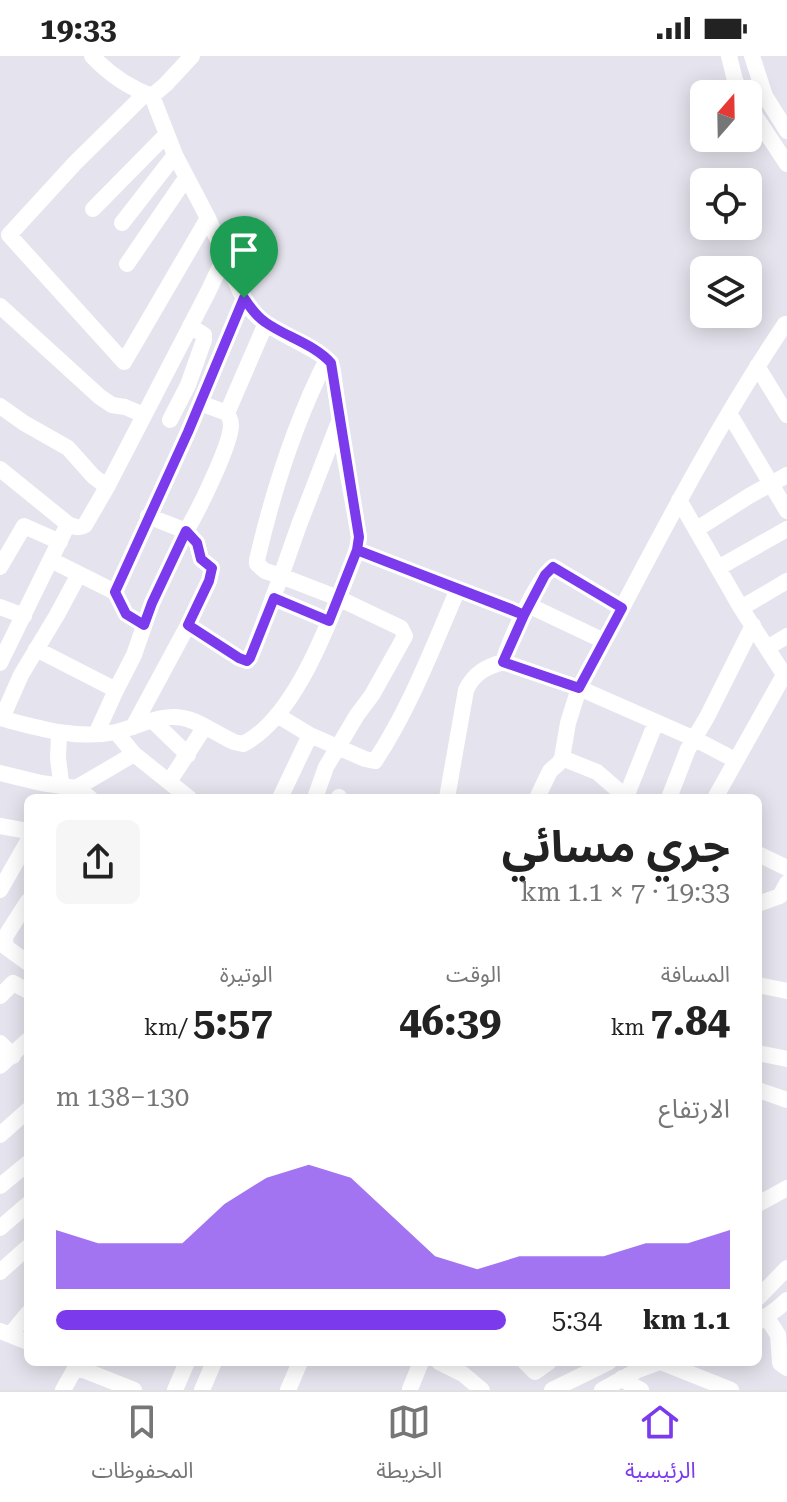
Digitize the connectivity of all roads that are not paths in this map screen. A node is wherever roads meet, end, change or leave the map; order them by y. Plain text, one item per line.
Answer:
1 (92, 56) edge
2 (192, 56) edge
3 (729, 56) edge
4 (752, 56) edge
5 (735, 80) edge
6 (149, 95) junction
7 (762, 126) edge
8 (787, 131) edge
9 (166, 135) junction
10 (175, 155) junction
11 (787, 164) edge
12 (186, 178) junction
13 (93, 209) dead end
14 (208, 218) junction
15 (122, 223) dead end
16 (5, 239) edge
17 (225, 256) junction
18 (127, 264) dead end
19 (244, 298) junction
20 (0, 306) edge
21 (266, 323) junction
22 (786, 325) edge
23 (190, 326) junction
24 (327, 359) junction
25 (757, 366) junction
26 (200, 403) junction
27 (0, 406) edge
28 (146, 410) junction
29 (227, 413) junction
30 (729, 413) junction
31 (787, 415) edge
32 (340, 419) junction
33 (170, 420) junction
34 (188, 432) junction
35 (0, 469) edge
36 (787, 475) edge
37 (771, 484) junction
38 (107, 487) junction
39 (679, 500) junction
40 (787, 511) edge
41 (148, 516) junction
42 (68, 524) junction
43 (697, 529) junction
44 (787, 529) edge
45 (186, 531) junction
46 (60, 542) junction
47 (357, 550) junction
48 (51, 560) junction
49 (0, 567) edge
50 (718, 568) junction
51 (79, 574) junction
52 (281, 576) junction
53 (787, 581) edge
54 (458, 589) junction
55 (115, 592) junction
56 (274, 598) junction
57 (338, 598) junction
58 (0, 607) edge
59 (622, 608) junction
60 (741, 608) junction
61 (526, 610) junction
62 (24, 616) junction
63 (329, 621) junction
64 (144, 625) junction
65 (188, 625) junction
66 (753, 625) junction
67 (787, 636) edge
68 (604, 641) junction
69 (767, 648) junction
70 (36, 649) junction
71 (503, 662) junction
72 (0, 663) edge
73 (786, 677) edge
74 (579, 688) junction
75 (116, 690) junction
76 (277, 715) junction
77 (1, 718) edge
78 (153, 721) junction
79 (656, 722) junction
80 (204, 728) junction
81 (124, 730) junction
82 (59, 733) junction
83 (96, 734) junction
84 (310, 735) junction
85 (695, 739) junction
86 (340, 747) junction
87 (134, 754) junction
88 (188, 755) junction
89 (562, 758) junction
90 (735, 760) junction
91 (0, 773) edge
92 (169, 782) junction
93 (67, 791) edge
94 (183, 794) edge
95 (282, 794) edge
96 (316, 794) edge
97 (448, 794) edge
98 (539, 794) edge
99 (622, 794) edge
100 (628, 794) edge
101 (671, 794) edge
102 (718, 794) edge
103 (0, 826) edge
104 (24, 830) edge
105 (24, 848) edge
106 (762, 856) edge
107 (787, 868) edge
108 (787, 883) edge
109 (1, 889) edge
110 (24, 898) edge
111 (762, 903) edge
112 (24, 906) edge
113 (24, 960) edge
114 (762, 986) edge
115 (24, 989) edge
116 (787, 991) edge
117 (0, 996) edge
118 (0, 1043) edge
119 (24, 1044) edge
120 (762, 1054) edge
121 (787, 1059) edge
122 (6, 1061) edge
123 (762, 1091) edge
124 (787, 1100) edge
125 (24, 1114) edge
126 (0, 1135) edge
127 (24, 1166) edge
128 (0, 1186) edge
129 (787, 1188) edge
130 (762, 1202) edge
131 (24, 1207) edge
132 (0, 1228) edge
133 (24, 1251) edge
134 (787, 1268) edge
135 (0, 1272) edge
136 (762, 1294) edge
137 (775, 1312) edge
138 (24, 1316) edge
139 (5, 1333) edge
140 (24, 1340) edge
141 (71, 1366) edge
142 (77, 1366) edge
143 (185, 1366) edge
144 (212, 1366) edge
145 (298, 1366) edge
146 (419, 1366) edge
147 (450, 1366) edge
148 (601, 1366) edge
149 (650, 1366) edge
150 (670, 1366) edge
151 (787, 1368) edge
152 (622, 1378) junction
153 (410, 1389) edge
154 (63, 1390) edge
155 (133, 1390) edge
156 (175, 1390) edge
157 (202, 1390) edge
158 (288, 1390) edge
159 (482, 1390) edge
160 (552, 1390) edge
161 (602, 1390) edge
162 (641, 1390) edge
163 (731, 1390) edge

1 - 6 street
2 - 6 street
3 - 5 street
4 - 8 street
6 - 9 street
6 - 16 street
7 - 11 street
9 - 10 street
9 - 13 street
10 - 12 street
10 - 15 street
12 - 14 street
12 - 18 street
14 - 16 street
14 - 17 street
17 - 19 street
17 - 23 street
19 - 21 street
19 - 26 street
20 - 28 street
21 - 24 street
21 - 29 street
22 - 25 street
23 - 28 street
23 - 33 street
24 - 32 street
24 - 52 street
25 - 30 street
25 - 31 street
26 - 29 street
26 - 34 street
27 - 38 street
28 - 33 street
28 - 38 street
29 - 45 street
30 - 37 street
30 - 39 street
32 - 47 street
32 - 52 street
33 - 34 street
34 - 41 street
35 - 42 street
36 - 37 street
37 - 40 street
37 - 43 street
38 - 42 street
39 - 43 street
39 - 59 street
41 - 45 street
41 - 55 street
42 - 46 street
43 - 50 street
44 - 50 street
45 - 64 street
45 - 65 street
46 - 48 street
46 - 49 street
47 - 54 street
47 - 57 street
48 - 51 street
48 - 62 street
50 - 60 street
51 - 55 street
51 - 70 street
52 - 56 street
52 - 57 street
53 - 60 street
54 - 61 street
54 - 86 street
55 - 64 street
56 - 63 street
56 - 65 street
57 - 63 street
57 - 86 street
58 - 62 street
59 - 61 street
59 - 68 street
60 - 66 street
61 - 68 street
61 - 71 street
62 - 72 street
63 - 76 street
64 - 75 street
65 - 81 street
66 - 69 street
66 - 85 street
67 - 69 street
68 - 74 street
69 - 73 street
70 - 75 street
70 - 77 street
71 - 74 street
71 - 97 street
73 - 90 street
74 - 79 street
74 - 89 street
75 - 83 street
76 - 80 street
76 - 84 street
77 - 82 street
78 - 80 street
78 - 81 street
78 - 88 street
79 - 85 street
79 - 100 street
80 - 88 street
81 - 83 street
81 - 87 street
82 - 83 street
82 - 93 street
84 - 86 street
84 - 95 street
85 - 90 street
85 - 101 street
86 - 96 street
87 - 92 street
87 - 93 street
88 - 92 street
89 - 98 street
89 - 99 street
90 - 102 street
91 - 93 street
92 - 94 street
103 - 104 street
105 - 109 street
106 - 107 street
108 - 111 street
109 - 110 street
112 - 113 street
114 - 116 street
115 - 117 street
118 - 122 street
119 - 122 street
120 - 121 street
123 - 124 street
125 - 126 street
127 - 128 street
129 - 130 street
131 - 132 street
133 - 135 street
134 - 136 street
137 - 151 street
138 - 139 street
139 - 140 street
141 - 154 street
142 - 155 street
143 - 156 street
144 - 157 street
145 - 158 street
146 - 153 street
147 - 159 street
148 - 160 street
149 - 152 street
150 - 163 street
152 - 161 street
152 - 162 street

